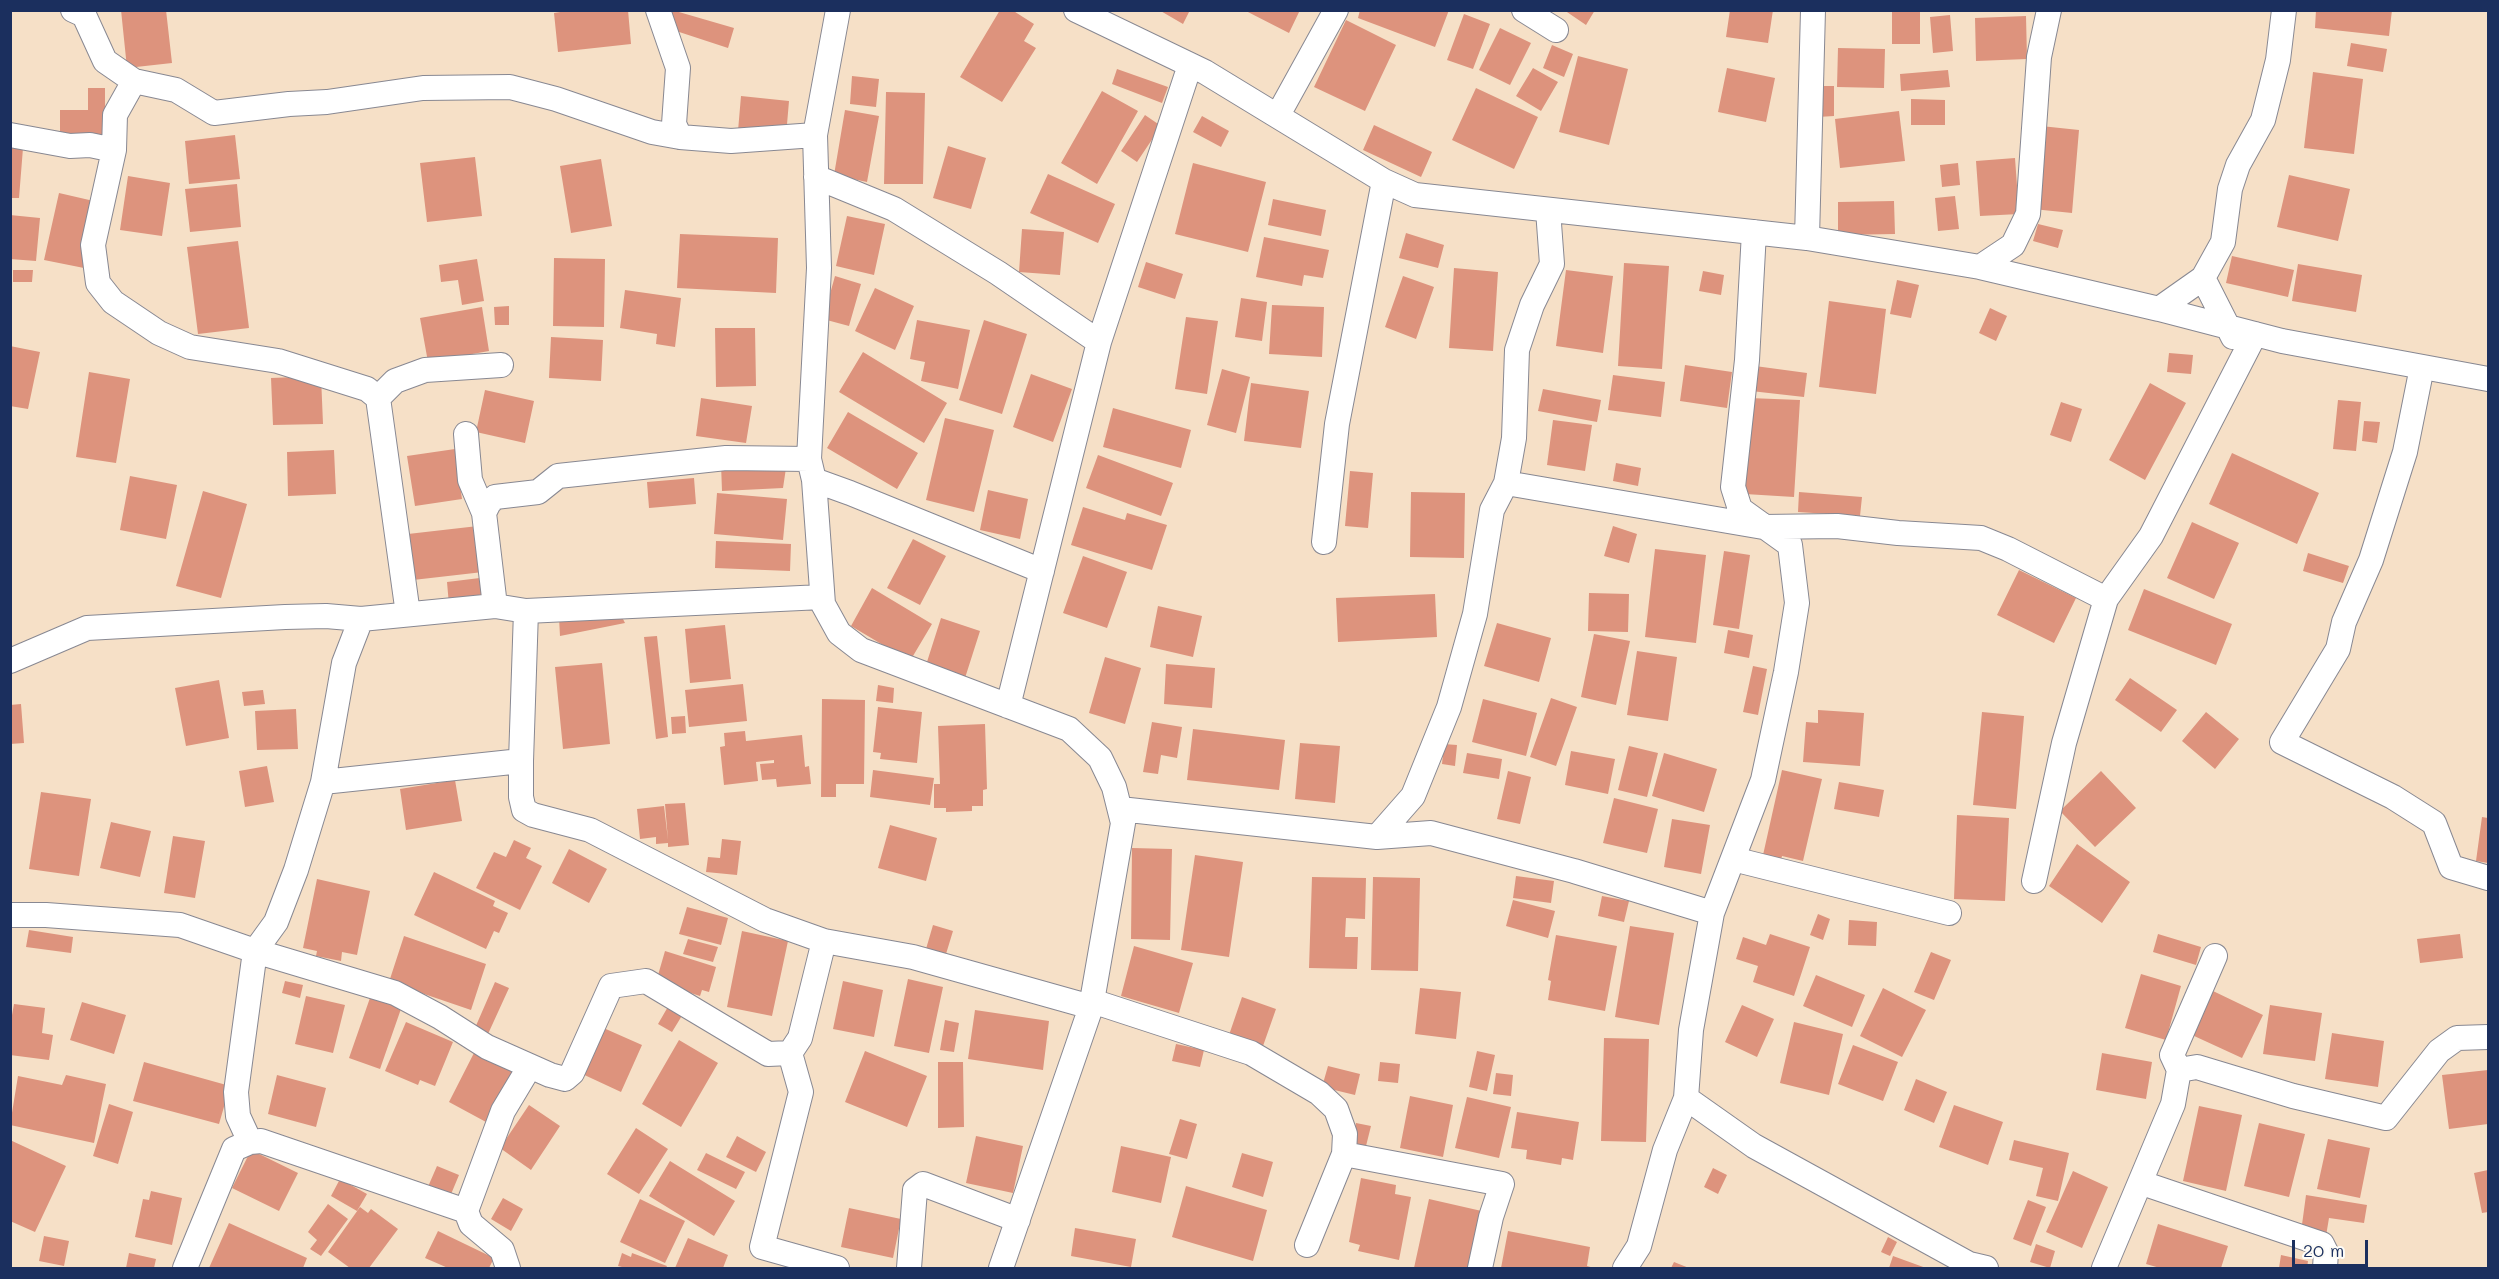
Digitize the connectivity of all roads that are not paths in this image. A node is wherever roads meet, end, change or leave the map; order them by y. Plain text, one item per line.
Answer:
1 (73, 10) edge
2 (658, 10) edge
3 (838, 10) edge
4 (1076, 10) edge
5 (1524, 10) edge
6 (1813, 10) edge
7 (2049, 10) edge
8 (2284, 10) edge
9 (1334, 11) edge
10 (1557, 30) dead end
11 (1190, 65) junction
12 (134, 81) junction
13 (1278, 115) junction
14 (10, 135) edge
15 (815, 135) junction
16 (680, 137) junction
17 (114, 150) junction
18 (816, 177) junction
19 (1384, 181) junction
20 (1548, 210) junction
21 (1754, 232) junction
22 (1807, 238) junction
23 (1980, 267) junction
24 (2203, 278) junction
25 (2159, 309) junction
26 (2230, 328) junction
27 (2255, 334) junction
28 (1100, 342) junction
29 (2241, 363) junction
30 (501, 365) dead end
31 (2422, 367) junction
32 (2488, 379) edge
33 (378, 398) junction
34 (466, 434) dead end
35 (811, 470) junction
36 (1506, 483) junction
37 (484, 513) junction
38 (1763, 526) junction
39 (1324, 542) dead end
40 (1041, 572) junction
41 (822, 597) junction
42 (2106, 599) junction
43 (495, 606) junction
44 (526, 611) junction
45 (408, 614) junction
46 (361, 619) junction
47 (10, 661) edge
48 (1008, 706) junction
49 (521, 761) junction
50 (324, 782) junction
51 (1409, 802) junction
52 (1120, 809) junction
53 (1431, 833) junction
54 (1377, 837) junction
55 (1733, 859) junction
56 (2488, 878) edge
57 (2034, 881) dead end
58 (1712, 913) junction
59 (1948, 913) dead end
60 (10, 915) edge
61 (824, 941) junction
62 (255, 951) junction
63 (2215, 956) dead end
64 (1092, 1004) junction
65 (2488, 1037) edge
66 (790, 1053) junction
67 (530, 1066) junction
68 (2179, 1070) junction
69 (1686, 1098) junction
70 (250, 1142) junction
71 (1344, 1154) junction
72 (2142, 1183) junction
73 (466, 1212) junction
74 (1018, 1220) junction
75 (1307, 1245) dead end
76 (1975, 1267) edge
77 (828, 1268) edge
78 (185, 1269) edge
79 (508, 1269) edge
80 (909, 1269) edge
81 (1001, 1269) edge
82 (1480, 1269) edge
83 (1625, 1269) edge
84 (2104, 1269) edge
85 (2325, 1269) edge

1 - 12 street
2 - 16 street
3 - 15 street
4 - 11 street
5 - 10 street
6 - 22 street
7 - 23 street
8 - 24 street
9 - 13 street
11 - 13 street
11 - 28 street
12 - 16 street
12 - 17 street
13 - 19 street
14 - 17 street
15 - 16 street
15 - 18 street
17 - 33 street
18 - 28 street
18 - 35 street
19 - 20 street
19 - 39 street
20 - 21 street
20 - 36 street
21 - 22 street
21 - 38 street
22 - 23 street
23 - 25 street
24 - 25 street
24 - 26 street
25 - 26 street
26 - 27 street
26 - 29 street
27 - 29 street
27 - 31 street
28 - 40 street
29 - 42 street
30 - 33 street
31 - 32 street
31 - 56 street
33 - 45 street
34 - 37 street
35 - 37 street
35 - 40 street
35 - 41 street
36 - 38 street
36 - 51 street
37 - 43 street
38 - 42 street
38 - 55 street
40 - 48 street
41 - 44 street
41 - 48 street
42 - 57 street
43 - 44 street
43 - 45 street
44 - 49 street
45 - 46 street
46 - 47 street
46 - 50 street
48 - 52 street
49 - 50 street
49 - 61 street
50 - 62 street
51 - 53 street
51 - 54 street
52 - 54 street
52 - 64 street
53 - 54 street
53 - 58 street
55 - 58 street
55 - 59 street
58 - 69 street
60 - 62 street
61 - 64 street
61 - 66 street
62 - 67 street
62 - 70 street
63 - 68 street
64 - 71 street
64 - 74 street
65 - 68 street
66 - 67 street
66 - 77 street
67 - 73 street
68 - 72 street
69 - 76 street
69 - 83 street
70 - 73 street
70 - 78 street
71 - 75 street
71 - 82 street
72 - 84 street
72 - 85 street
73 - 79 street
74 - 80 street
74 - 81 street

